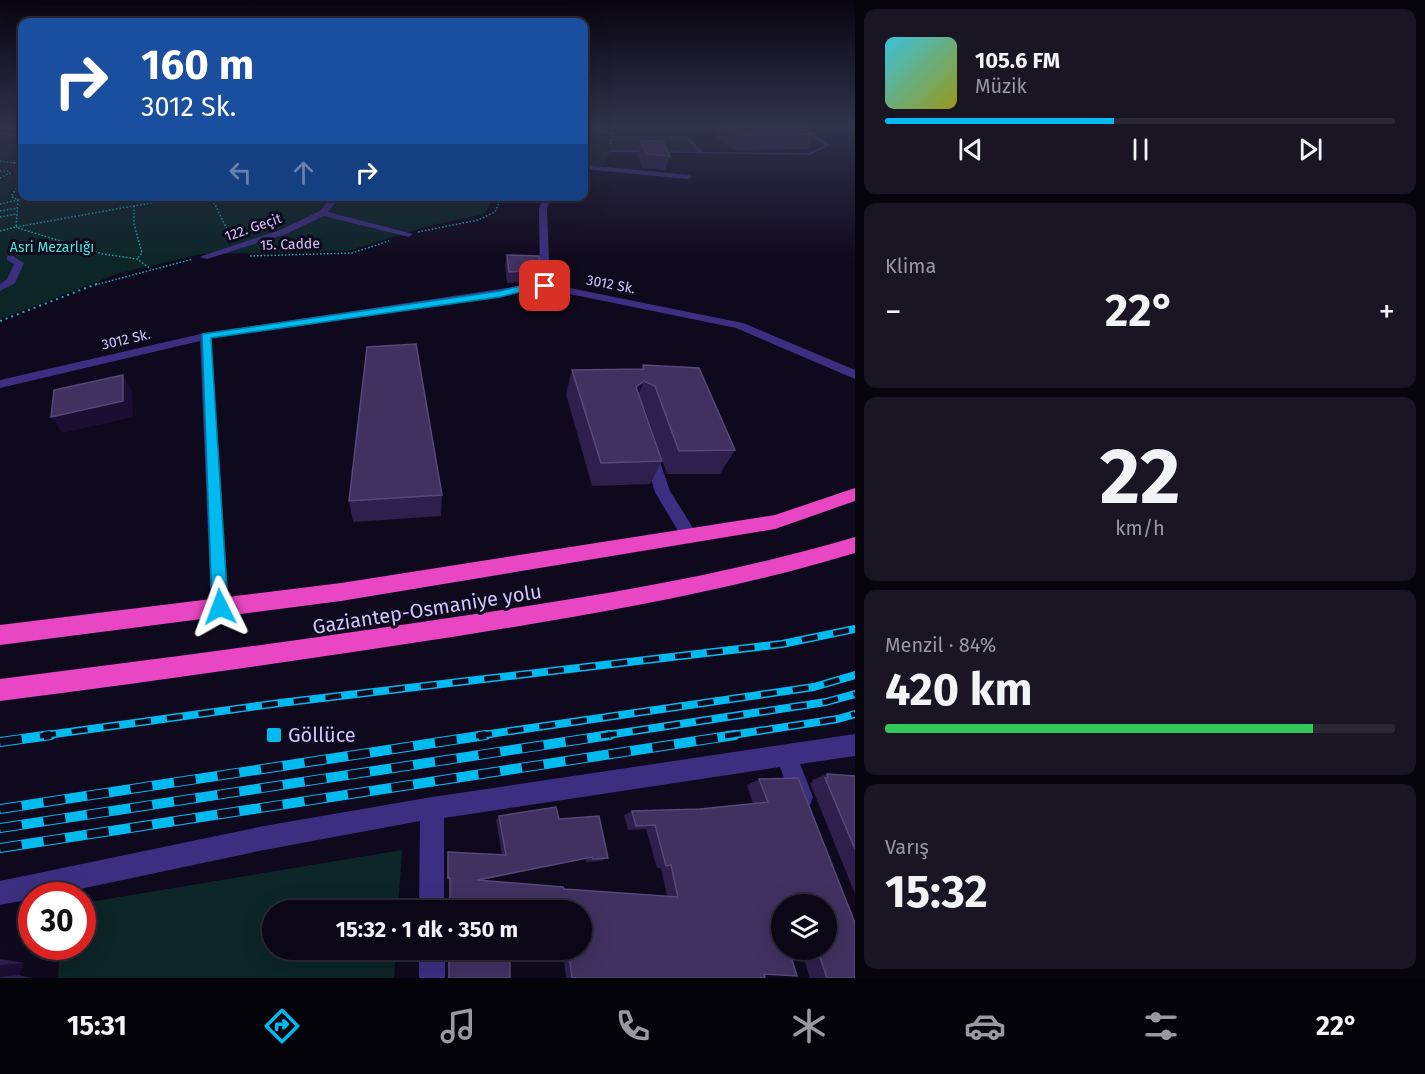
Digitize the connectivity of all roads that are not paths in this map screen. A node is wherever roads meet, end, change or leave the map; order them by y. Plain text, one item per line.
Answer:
1 (606, 170) edge
2 (688, 177) dead end
3 (333, 201) edge
4 (545, 201) edge
5 (322, 213) junction
6 (409, 234) road end
7 (204, 257) road end
8 (10, 258) dead end
9 (545, 286) junction
10 (0, 288) edge
11 (205, 336) junction
12 (855, 375) edge
13 (0, 384) edge
14 (646, 441) edge
15 (855, 494) edge
16 (690, 536) junction
17 (855, 545) edge
18 (220, 607) junction
19 (0, 635) edge
20 (0, 690) edge
21 (855, 745) edge
22 (786, 755) junction
23 (432, 808) junction
24 (812, 821) edge
25 (0, 893) edge
26 (432, 900) edge
27 (432, 960) edge
28 (432, 978) edge

1 - 2 street
3 - 5 street, 122. Geçit
4 - 9 street
5 - 6 street
5 - 7 street, 122. Geçit
8 - 10 street
9 - 11 street, 3012 Sk.
9 - 12 street, 3012 Sk.
11 - 13 street, 3012 Sk.
11 - 18 street
14 - 16 street
15 - 16 highway, Gaziantep-Osmaniye yolu
16 - 18 highway, Gaziantep-Osmaniye yolu
17 - 20 highway, Gaziantep-Osmaniye yolu
18 - 19 highway, Gaziantep-Osmaniye yolu
21 - 22 street
22 - 23 street
22 - 24 street
23 - 25 street
23 - 26 street
27 - 28 street

